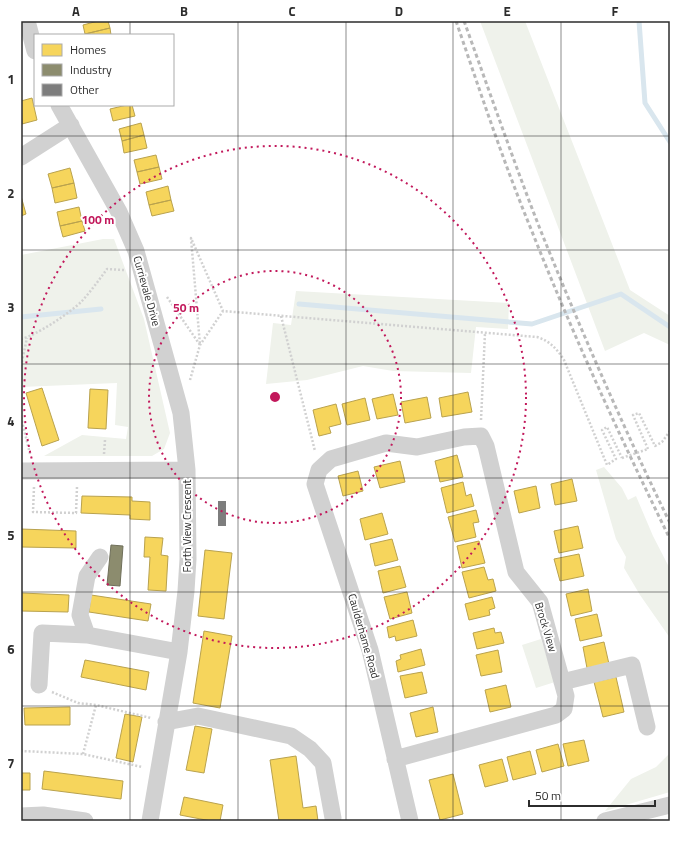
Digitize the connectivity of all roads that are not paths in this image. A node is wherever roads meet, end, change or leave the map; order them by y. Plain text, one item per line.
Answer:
1 (27, 21) edge
2 (34, 47) edge
3 (60, 106) edge
4 (70, 125) junction
5 (21, 157) edge
6 (480, 436) joint
7 (187, 470) junction
8 (27, 471) edge
9 (100, 557) dead end
10 (87, 635) junction
11 (179, 652) junction
12 (562, 682) junction
13 (39, 685) road end
14 (166, 722) junction
15 (646, 728) dead end
16 (395, 759) junction
17 (670, 805) edge
18 (21, 816) edge
19 (333, 818) dead end
20 (85, 821) edge
21 (150, 821) edge
22 (410, 821) edge
23 (605, 821) edge

1 - 2 street
3 - 4 street, Currievale Drive
4 - 5 street
4 - 7 street, Currievale Drive
6 - 12 street, Brock View
6 - 16 street, Caulderhame Road
7 - 8 street, Forth View Crescent
7 - 11 street, Forth View Crescent
9 - 10 street
10 - 11 street
10 - 13 street
11 - 14 street, Forth View Crescent
12 - 15 street
12 - 16 street, Brock View
14 - 19 street
14 - 21 street, Forth View Crescent
16 - 22 street, Caulderhame Road
17 - 23 street
18 - 20 street

